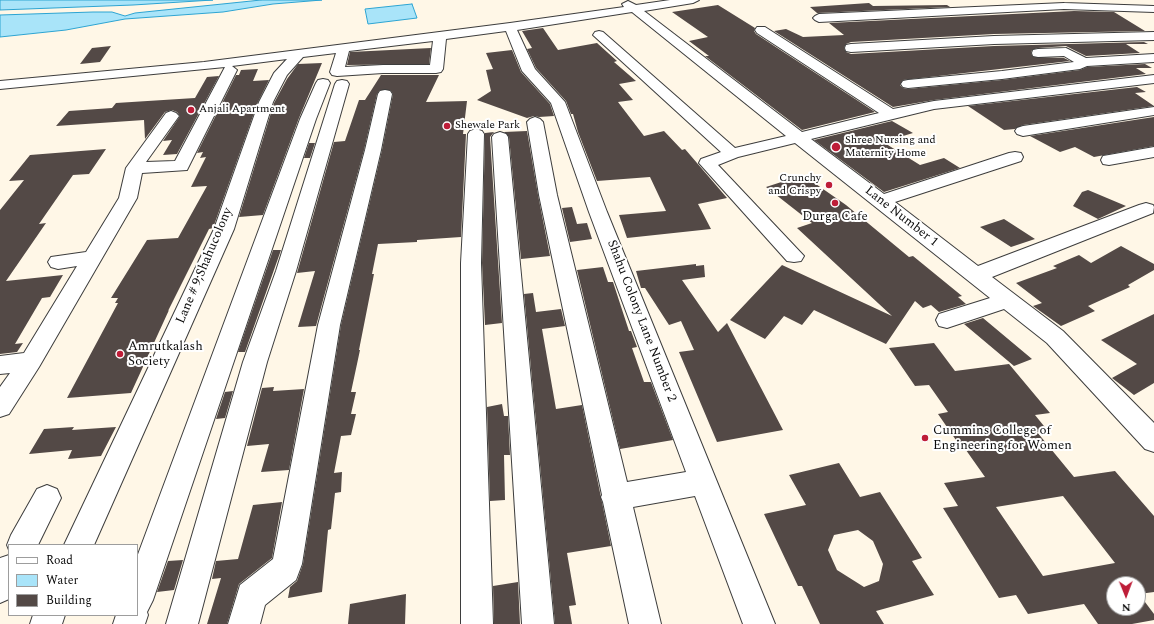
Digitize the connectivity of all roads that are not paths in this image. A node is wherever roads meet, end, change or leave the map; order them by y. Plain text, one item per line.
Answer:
1 (656, 0) edge
2 (693, 0) edge
3 (996, 0) edge
4 (630, 4) edge
5 (1064, 6) junction
6 (1154, 8) edge
7 (819, 18) dead end
8 (1132, 20) dead end
9 (1154, 20) edge
10 (510, 27) junction
11 (761, 30) dead end
12 (440, 36) junction
13 (599, 36) dead end
14 (1154, 36) edge
15 (388, 43) junction
16 (344, 48) junction
17 (851, 48) dead end
18 (1026, 54) dead end
19 (1154, 58) edge
20 (294, 59) junction
21 (326, 59) dead end
22 (1084, 62) junction
23 (383, 69) junction
24 (230, 70) dead end
25 (0, 77) edge
26 (1154, 79) edge
27 (908, 84) dead end
28 (0, 85) edge
29 (385, 94) dead end
30 (1154, 111) edge
31 (891, 114) junction
32 (171, 116) dead end
33 (535, 122) dead end
34 (1023, 131) dead end
35 (476, 134) dead end
36 (500, 137) dead end
37 (801, 138) junction
38 (1154, 152) edge
39 (732, 154) junction
40 (1015, 157) dead end
41 (1109, 160) dead end
42 (134, 168) junction
43 (881, 200) junction
44 (1146, 209) dead end
45 (794, 256) dead end
46 (92, 258) junction
47 (58, 262) dead end
48 (976, 275) junction
49 (1007, 300) junction
50 (947, 320) dead end
51 (31, 361) junction
52 (0, 365) edge
53 (0, 407) edge
54 (1154, 441) edge
55 (704, 482) junction
56 (616, 497) junction
57 (47, 498) dead end
58 (23, 544) edge
59 (79, 544) edge
60 (8, 572) edge
61 (0, 587) edge
62 (138, 597) edge
63 (182, 624) edge
64 (244, 624) edge
65 (477, 624) edge
66 (538, 624) edge
67 (645, 624) edge
68 (759, 624) edge

1 - 4 street
2 - 4 street
3 - 5 street
4 - 10 street
4 - 25 street
4 - 37 street, Lane Number 1
5 - 6 street
5 - 7 street
8 - 9 street
10 - 12 street
10 - 55 street, Shahu Colony Lane Number 2
11 - 31 street
12 - 15 street
12 - 23 street
13 - 39 street
14 - 17 street
15 - 16 street
15 - 23 street
16 - 20 street
16 - 23 street
18 - 22 street
19 - 22 street
20 - 21 street
20 - 28 street
20 - 59 street, Lane # 9;Shahucolony
22 - 27 street
24 - 42 street
26 - 31 street
29 - 64 street
30 - 34 street
31 - 37 street
32 - 42 street
33 - 56 street
35 - 65 street
36 - 66 street
37 - 39 street
37 - 43 street, Lane Number 1
38 - 41 street
39 - 45 street
40 - 43 street
42 - 46 street
43 - 48 street, Lane Number 1
44 - 48 street
46 - 47 street
46 - 51 street
48 - 49 street, Lane Number 1
49 - 50 street
49 - 54 street, Lane Number 1
51 - 52 street
51 - 53 street
55 - 56 street
55 - 68 street, Shahu Colony Lane Number 2
56 - 67 street
57 - 58 street
60 - 61 street
62 - 63 street

